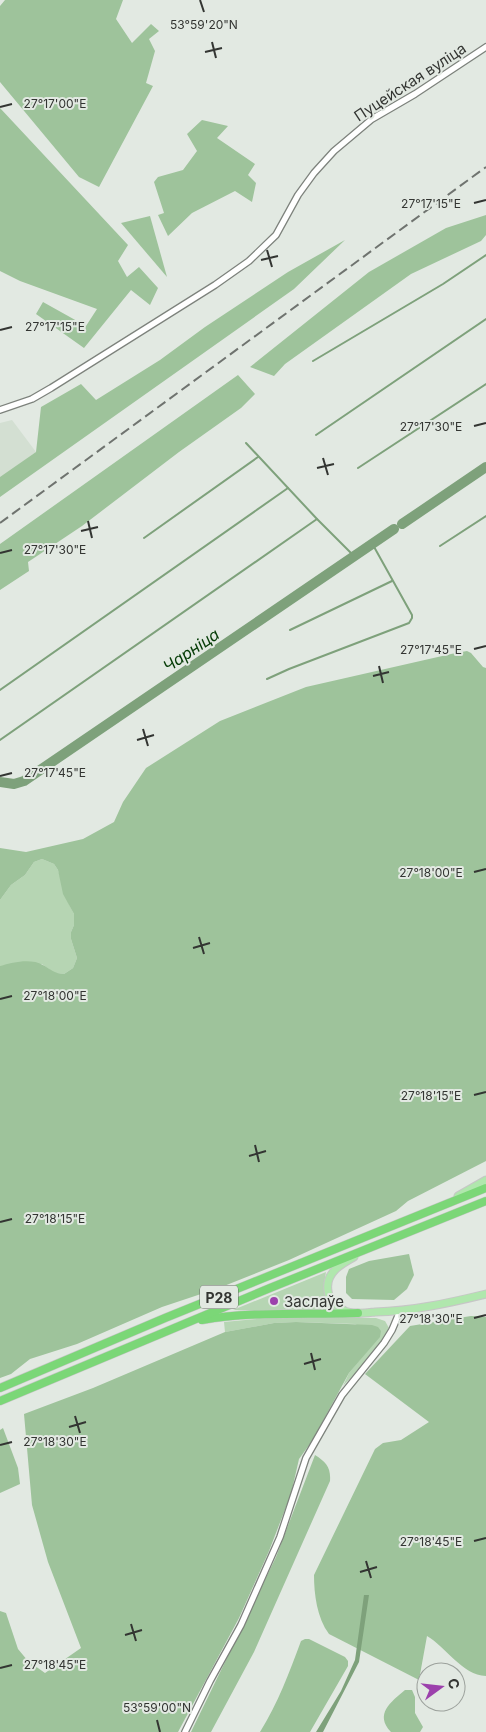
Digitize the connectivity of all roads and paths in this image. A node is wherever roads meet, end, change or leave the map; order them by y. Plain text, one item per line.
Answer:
1 (486, 47) edge
2 (0, 410) edge
3 (486, 1180) edge
4 (486, 1188) edge
5 (486, 1201) edge
6 (439, 1206) junction
7 (363, 1252) junction
8 (486, 1294) edge
9 (400, 1311) junction
10 (358, 1313) junction
11 (190, 1322) junction
12 (0, 1388) edge
13 (0, 1401) edge
14 (186, 1732) edge

1 - 2 street, Пуцейская вуліца
3 - 6 main road
4 - 6 highway, Р28
5 - 7 highway, Р28
6 - 12 highway, Р28
7 - 10 main road
7 - 11 highway, Р28
8 - 9 main road
9 - 10 main road
9 - 14 street
10 - 11 highway
11 - 13 highway, Р28

